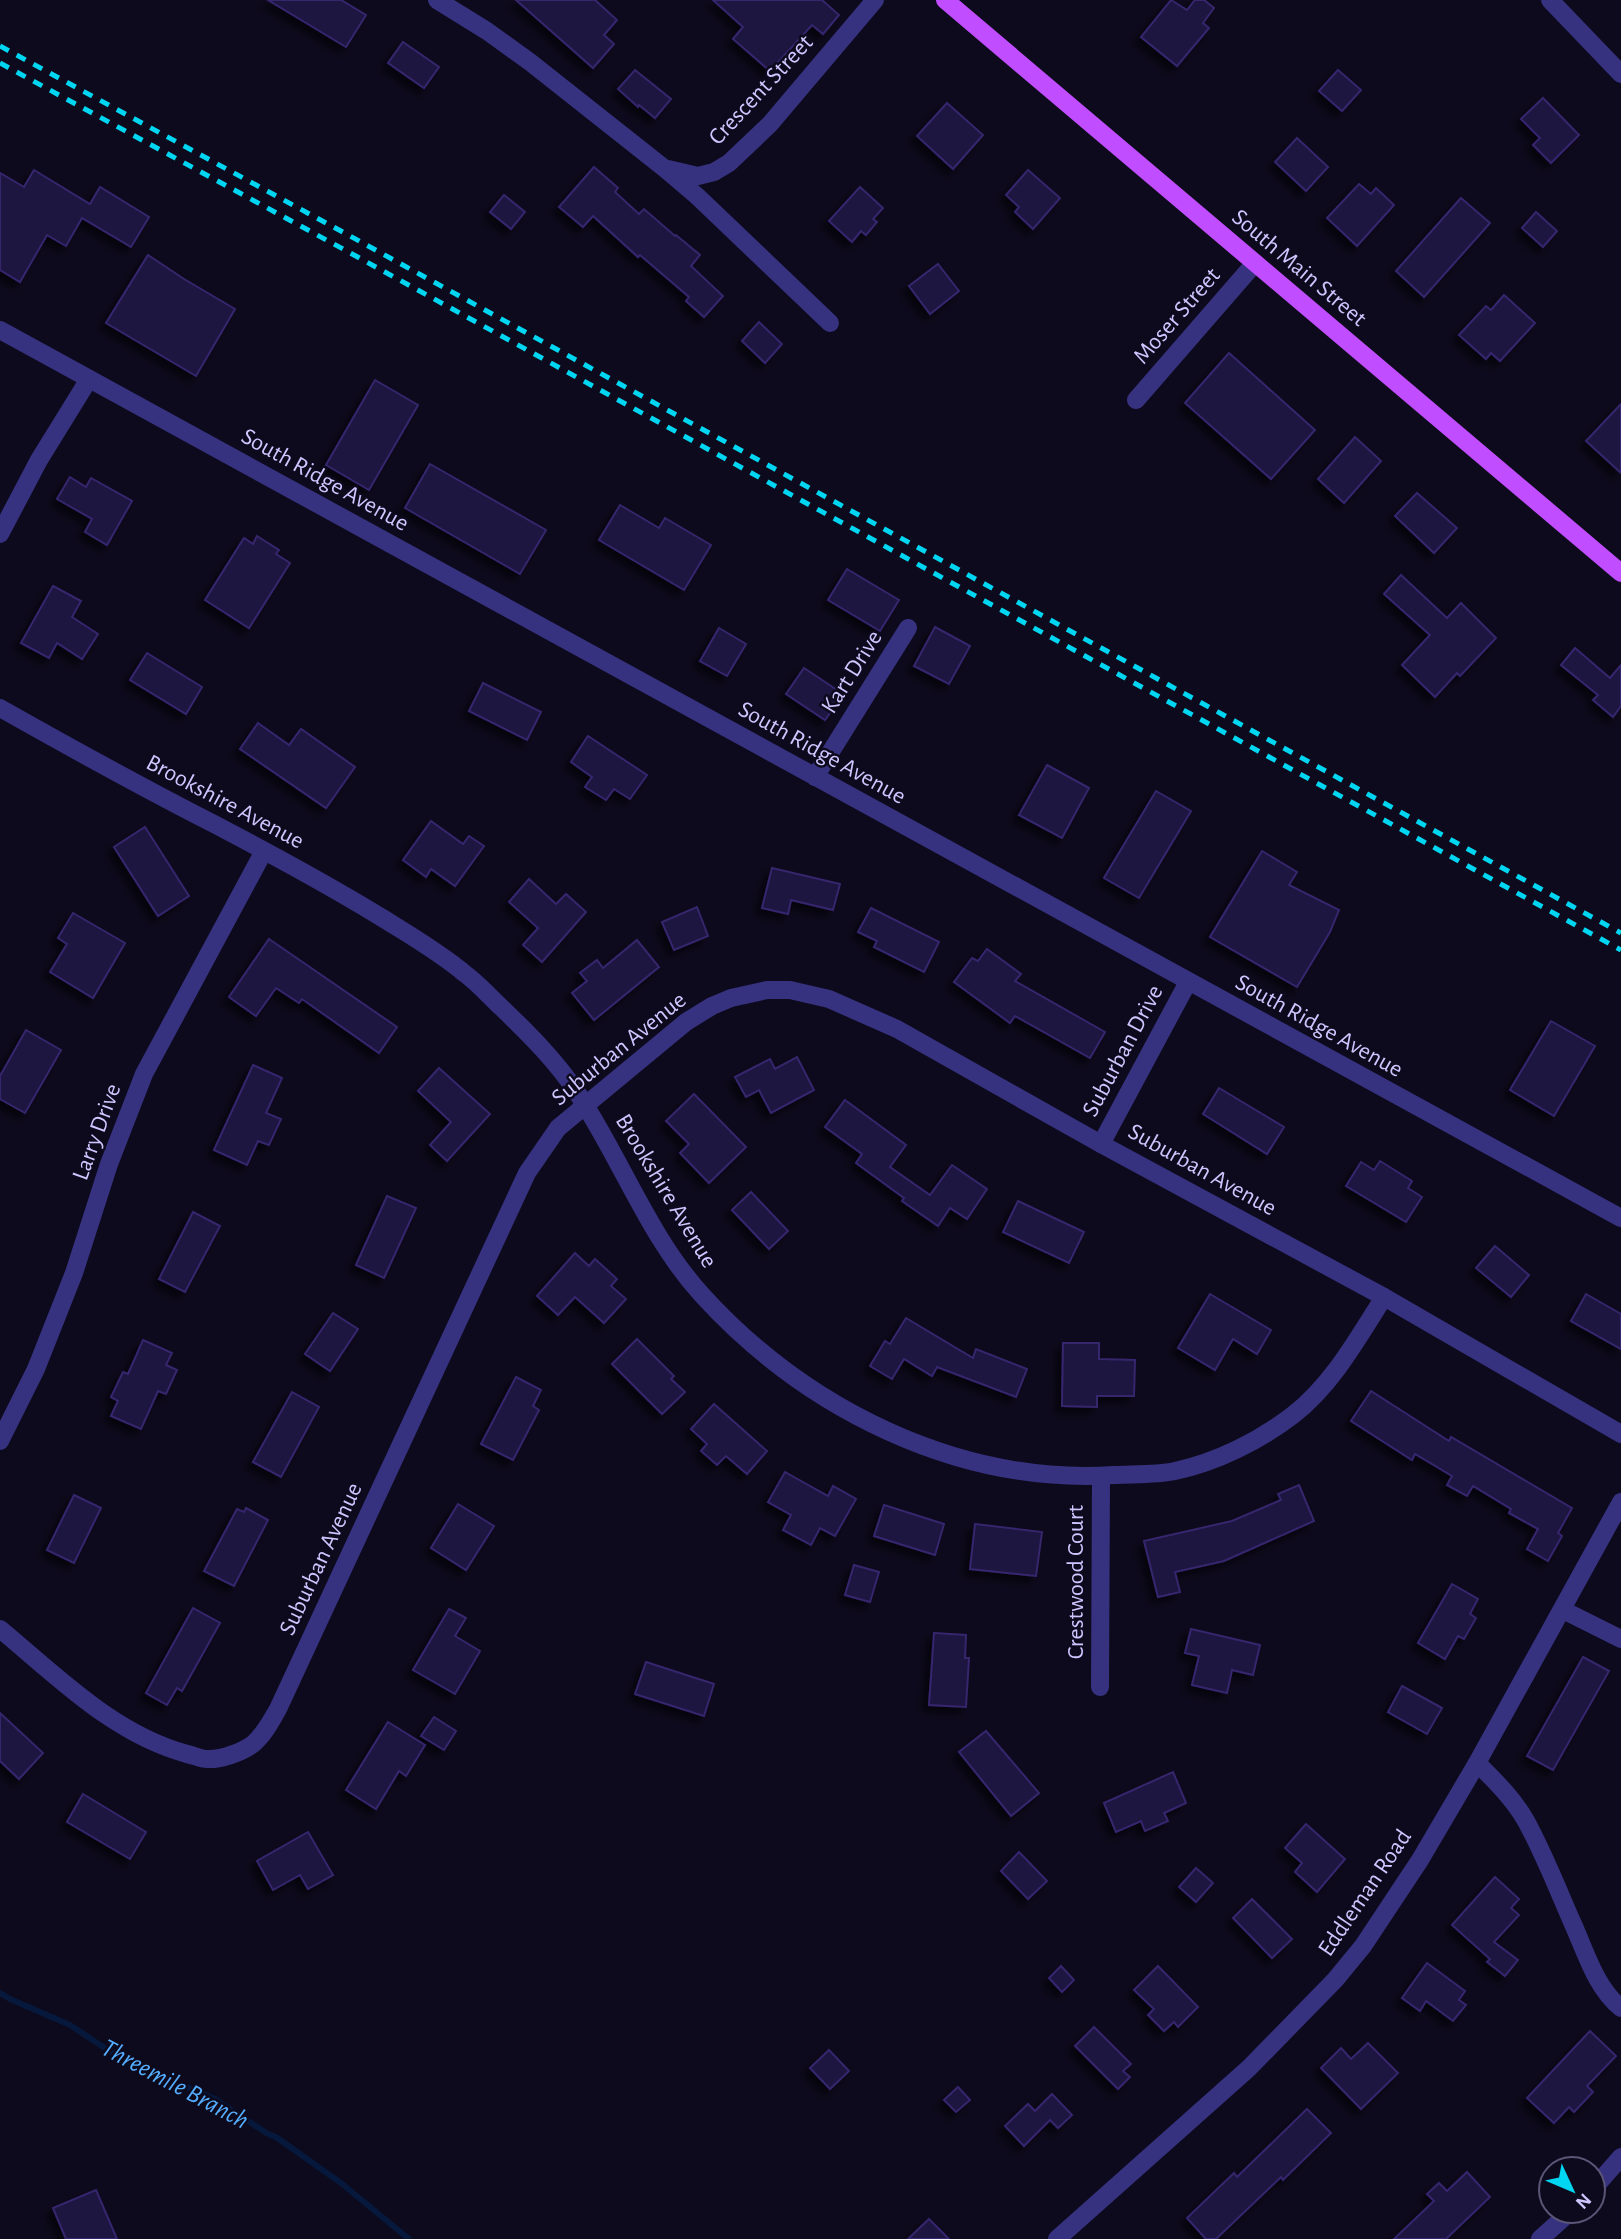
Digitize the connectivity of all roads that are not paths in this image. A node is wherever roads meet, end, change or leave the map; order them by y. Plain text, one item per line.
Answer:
1 (437, 0) edge
2 (875, 0) edge
3 (945, 0) edge
4 (1550, 0) edge
5 (1621, 74) edge
6 (664, 168) junction
7 (1255, 264) junction
8 (830, 323) dead end
9 (0, 330) edge
10 (89, 379) junction
11 (1136, 400) dead end
12 (0, 534) edge
13 (1621, 573) edge
14 (908, 628) dead end
15 (0, 708) edge
16 (815, 777) junction
17 (264, 850) junction
18 (1188, 982) junction
19 (586, 1107) junction
20 (1101, 1144) junction
21 (1621, 1218) edge
22 (1384, 1297) junction
23 (1621, 1434) edge
24 (0, 1441) edge
25 (1101, 1476) junction
26 (1621, 1502) edge
27 (1563, 1610) junction
28 (0, 1629) edge
29 (1621, 1639) edge
30 (1100, 1687) dead end
31 (1477, 1763) junction
32 (1621, 2008) edge
33 (1621, 2157) edge
34 (1607, 2173) edge
35 (1556, 2225) edge
36 (1057, 2239) edge
37 (1540, 2239) edge

1 - 6 street, Crescent Street
2 - 6 street, Crescent Street
3 - 7 main road, South Main Street
4 - 5 street
6 - 8 street, Crescent Street
7 - 11 street, Moser Street
7 - 13 main road, South Main Street
9 - 10 street, South Ridge Avenue
10 - 12 street
10 - 16 street, South Ridge Avenue
14 - 16 street, Kart Drive
15 - 17 street, Brookshire Avenue
16 - 18 street, South Ridge Avenue
17 - 19 street, Brookshire Avenue
17 - 24 street, Larry Drive
18 - 20 street, Suburban Drive
18 - 21 street, South Ridge Avenue
19 - 20 street, Suburban Avenue
19 - 25 street, Brookshire Avenue
19 - 28 street, Suburban Avenue
20 - 22 street, Suburban Avenue
22 - 23 street, Suburban Avenue
22 - 25 street, Brookshire Avenue
25 - 30 street, Crestwood Court
26 - 27 street, Eddleman Road
27 - 29 street
27 - 31 street, Eddleman Road
31 - 32 street
31 - 36 street, Eddleman Road
33 - 34 street
35 - 37 street

